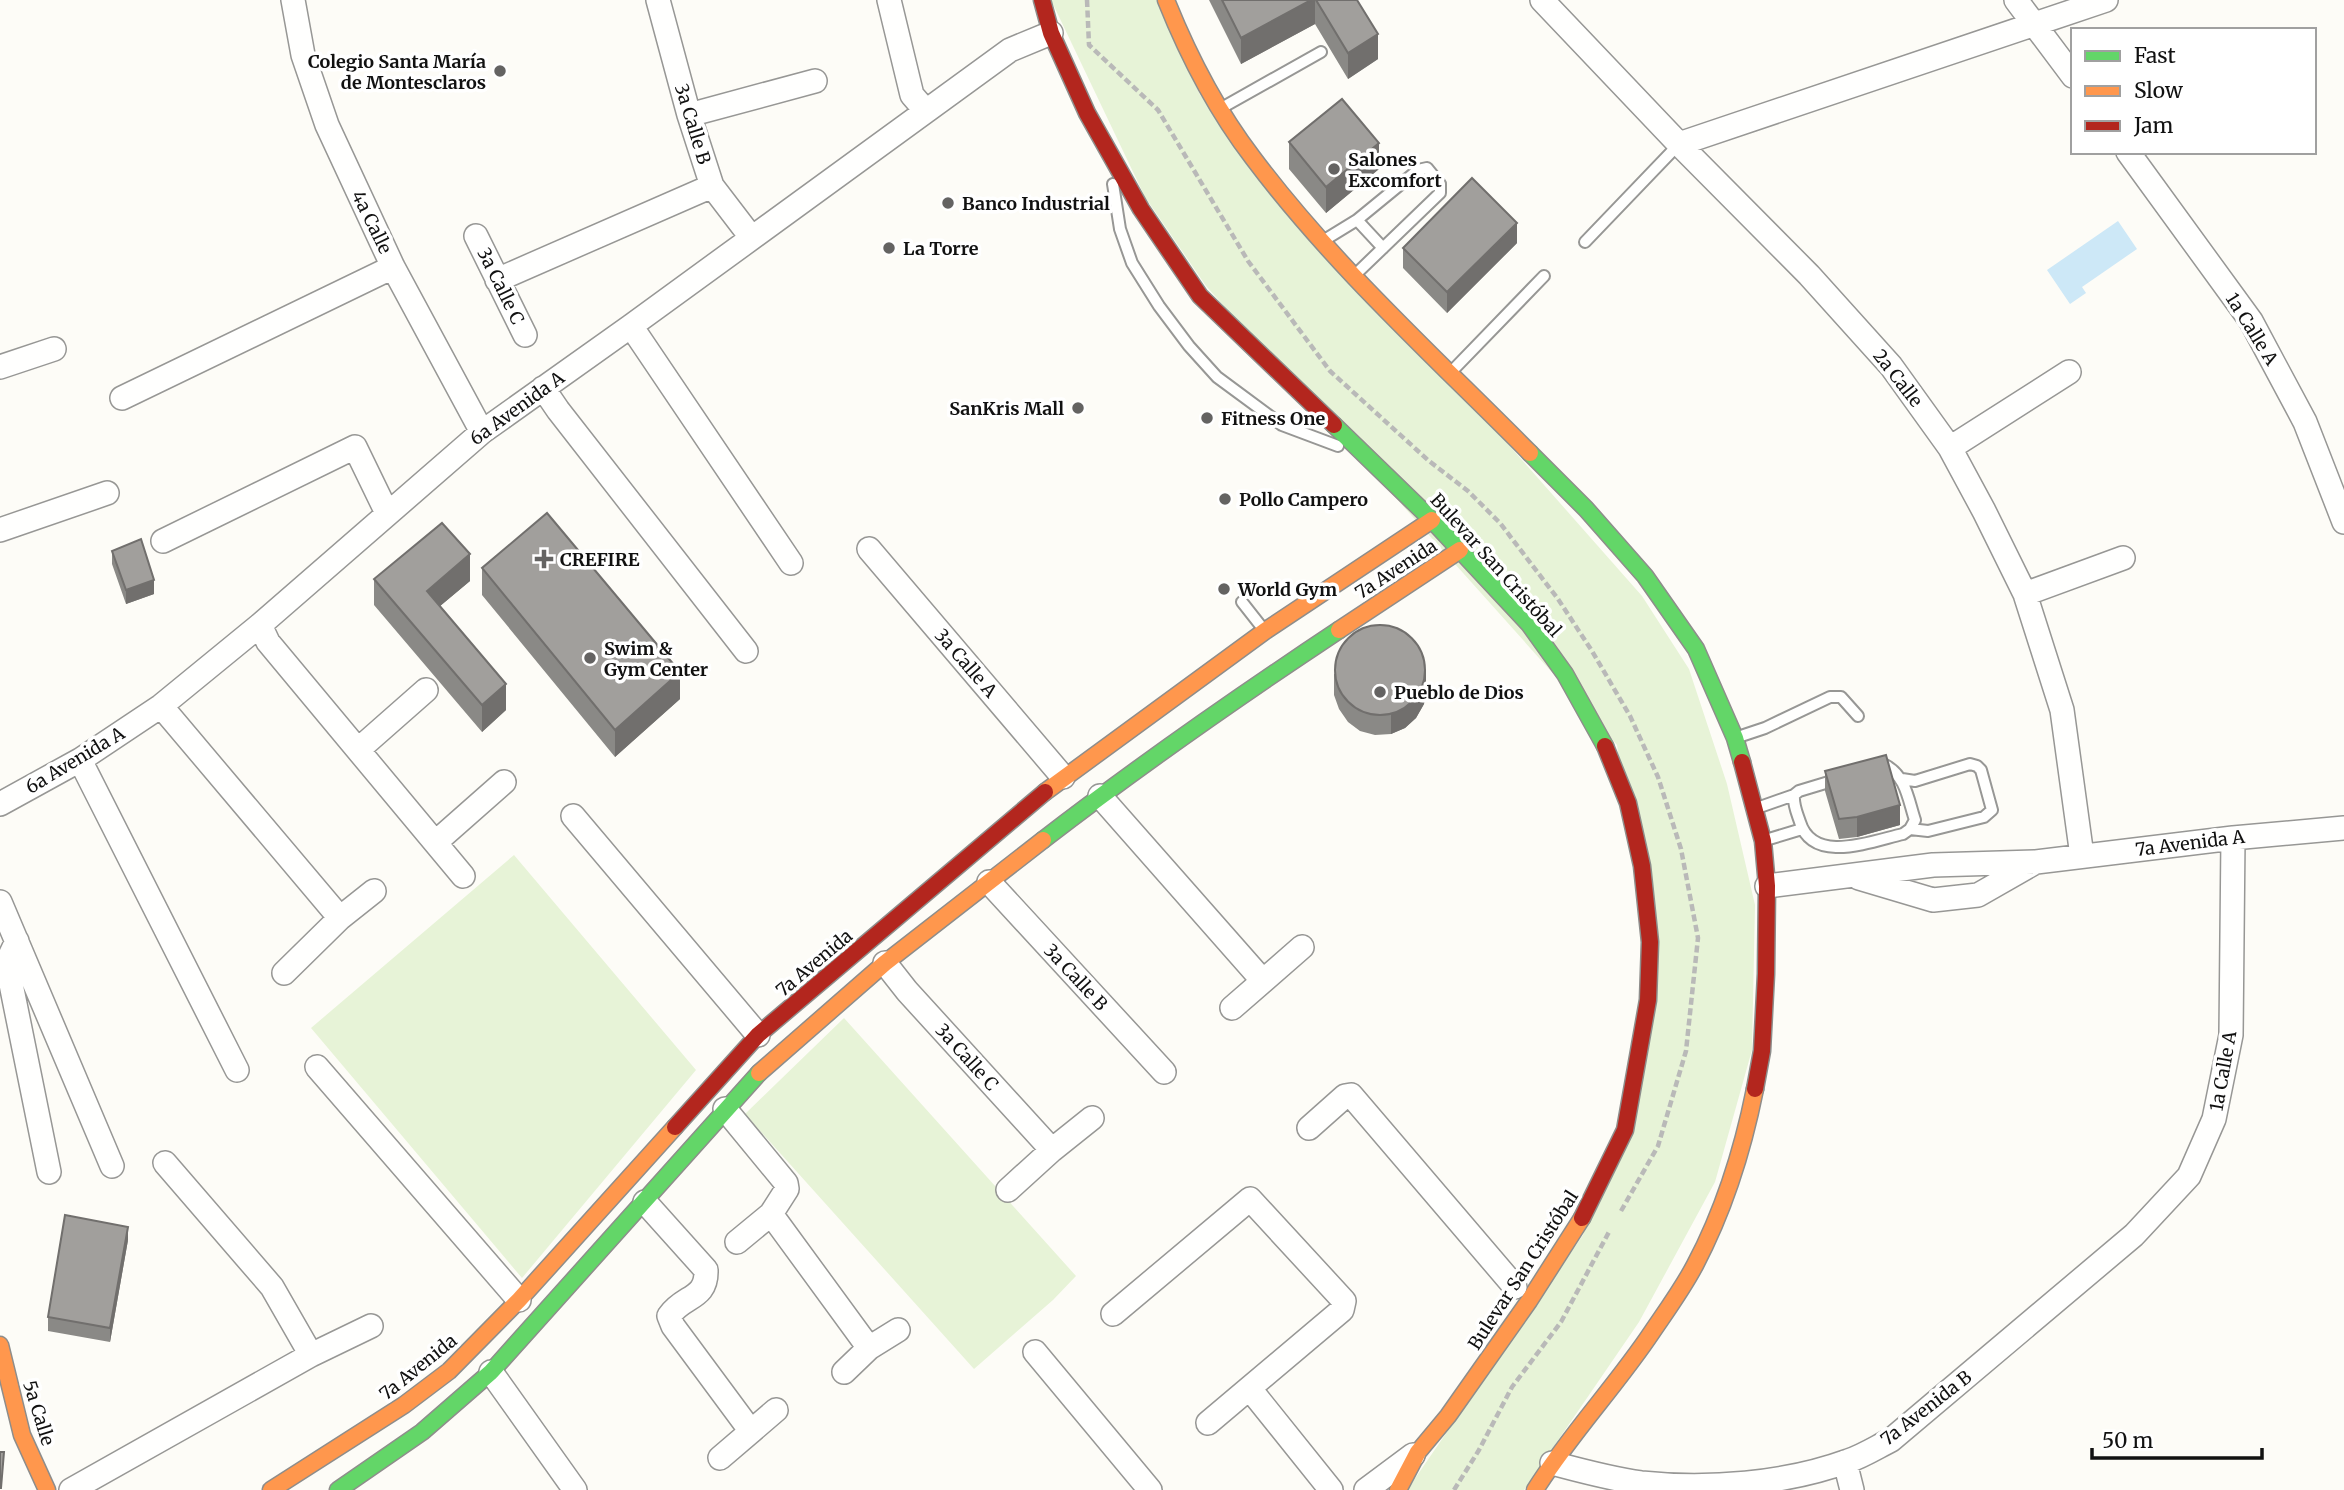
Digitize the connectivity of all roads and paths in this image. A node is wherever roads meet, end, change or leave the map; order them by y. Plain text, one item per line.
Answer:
1 (293, 0) edge
2 (658, 0) edge
3 (889, 0) edge
4 (1042, 0) edge
5 (1087, 0) edge
6 (1167, 0) edge
7 (1542, 0) edge
8 (2016, 0) edge
9 (2106, 0) edge
10 (2036, 25) junction
11 (1051, 33) junction
12 (1321, 52) dead end
13 (2071, 73) edge
14 (815, 81) dead end
15 (1220, 109) junction
16 (925, 110) junction
17 (689, 115) junction
18 (1679, 144) junction
19 (2129, 154) edge
20 (1113, 160) junction
21 (712, 187) junction
22 (1357, 220) junction
23 (476, 236) dead end
24 (751, 237) junction
25 (1324, 241) junction
26 (1585, 242) dead end
27 (1383, 248) junction
28 (393, 267) junction
29 (1355, 275) junction
30 (1544, 276) dead end
31 (497, 281) junction
32 (631, 326) junction
33 (525, 335) dead end
34 (54, 349) dead end
35 (0, 367) edge
36 (1450, 372) junction
37 (2069, 372) dead end
38 (543, 388) junction
39 (122, 398) dead end
40 (482, 432) junction
41 (1950, 448) junction
42 (1360, 452) junction
43 (107, 494) dead end
44 (387, 513) junction
45 (1432, 520) junction
46 (2344, 523) edge
47 (0, 530) edge
48 (163, 541) dead end
49 (869, 549) dead end
50 (1460, 551) junction
51 (2123, 558) dead end
52 (790, 563) dead end
53 (2025, 594) junction
54 (1242, 602) dead end
55 (260, 625) junction
56 (1265, 631) junction
57 (746, 651) dead end
58 (1237, 675) junction
59 (426, 690) dead end
60 (161, 706) junction
61 (1858, 716) dead end
62 (1735, 738) junction
63 (359, 749) junction
64 (80, 760) junction
65 (1063, 777) junction
66 (1902, 779) junction
67 (504, 782) dead end
68 (1794, 795) junction
69 (1100, 796) junction
70 (0, 804) edge
71 (1754, 809) junction
72 (573, 816) dead end
73 (2344, 828) edge
74 (1802, 829) junction
75 (1910, 829) junction
76 (2233, 838) junction
77 (1763, 841) junction
78 (436, 842) junction
79 (2082, 856) junction
80 (2036, 862) junction
81 (1850, 875) junction
82 (463, 876) dead end
83 (989, 881) junction
84 (1767, 886) junction
85 (374, 891) dead end
86 (0, 902) edge
87 (340, 918) junction
88 (17, 942) junction
89 (1301, 947) dead end
90 (884, 962) junction
91 (284, 972) dead end
92 (1263, 981) junction
93 (1233, 1008) dead end
94 (758, 1035) junction
95 (317, 1067) dead end
96 (237, 1070) dead end
97 (1164, 1072) dead end
98 (725, 1109) junction
99 (1092, 1118) dead end
100 (1309, 1128) dead end
101 (1052, 1150) junction
102 (165, 1163) dead end
103 (112, 1166) dead end
104 (49, 1172) dead end
105 (1008, 1190) dead end
106 (645, 1202) junction
107 (771, 1214) junction
108 (1573, 1231) junction
109 (2134, 1235) joint
110 (737, 1242) dead end
111 (1515, 1287) junction
112 (519, 1300) junction
113 (1113, 1314) dead end
114 (371, 1326) dead end
115 (898, 1330) dead end
116 (0, 1345) edge
117 (869, 1348) junction
118 (1035, 1352) dead end
119 (311, 1355) junction
120 (1484, 1365) junction
121 (491, 1372) junction
122 (844, 1372) dead end
123 (1250, 1389) junction
124 (776, 1409) dead end
125 (1208, 1423) dead end
126 (751, 1430) junction
127 (1418, 1452) junction
128 (720, 1458) dead end
129 (1845, 1462) junction
130 (1552, 1463) junction
131 (1763, 1486) edge
132 (1643, 1487) edge
133 (344, 1488) edge
134 (47, 1490) edge
135 (71, 1490) edge
136 (271, 1490) edge
137 (575, 1490) edge
138 (1150, 1490) edge
139 (1331, 1490) edge
140 (1366, 1490) edge
141 (1398, 1490) edge
142 (1454, 1490) edge
143 (1535, 1490) edge
144 (1852, 1490) edge

1 - 28 street, 4a Calle
2 - 17 street, 3a Calle B
3 - 16 street
4 - 11 main road, Bulevar San Cristóbal
5 - 142 path
6 - 15 main road
7 - 18 street, 2a Calle
8 - 10 street
9 - 10 street
10 - 13 street
10 - 18 street
11 - 16 street, 6a Avenida A
11 - 20 main road, Bulevar San Cristóbal
12 - 15 lane
14 - 17 street
15 - 25 main road
16 - 24 street, 6a Avenida A
17 - 21 street, 3a Calle B
18 - 26 lane
18 - 41 street, 2a Calle
19 - 46 street, 1a Calle A
20 - 42 main road, Bulevar San Cristóbal
20 - 42 lane
21 - 24 street, 3a Calle B
21 - 31 street
22 - 25 lane
22 - 27 lane
22 - 27 lane
23 - 31 street, 3a Calle C
24 - 32 street, 6a Avenida A
25 - 29 main road
27 - 29 lane
28 - 39 street
28 - 40 street, 4a Calle
29 - 36 main road
30 - 36 lane
31 - 33 street, 3a Calle C
32 - 38 street, 6a Avenida A
32 - 52 street
34 - 35 street
36 - 62 main road
37 - 41 street
38 - 40 street, 6a Avenida A
38 - 57 street
40 - 44 street, 6a Avenida A
41 - 53 street, 2a Calle
42 - 45 main road, Bulevar San Cristóbal
43 - 47 street
44 - 48 street
44 - 55 street, 6a Avenida A
45 - 50 main road, Bulevar San Cristóbal
45 - 56 main road, 7a Avenida
49 - 65 street, 3a Calle A
50 - 58 main road, 7a Avenida
50 - 108 main road, Bulevar San Cristóbal
51 - 53 street
53 - 79 street, 2a Calle
54 - 56 lane
55 - 60 street, 6a Avenida A
55 - 63 street
56 - 58 main road, 7a Avenida
58 - 65 main road, 7a Avenida
58 - 69 main road, 7a Avenida
59 - 63 street
60 - 64 street, 6a Avenida A
60 - 87 street
61 - 62 lane
62 - 71 main road
63 - 78 street
64 - 70 street, 6a Avenida A
64 - 96 street
65 - 94 main road, 7a Avenida
66 - 68 lane
66 - 75 lane
66 - 75 lane
67 - 78 street
68 - 71 lane
68 - 74 lane
69 - 83 main road, 7a Avenida
69 - 92 street
71 - 77 main road
72 - 94 street
73 - 76 street, 7a Avenida A
74 - 75 lane
74 - 77 lane
76 - 79 street, 7a Avenida A
76 - 109 street, 1a Calle A
77 - 84 main road
78 - 82 street
79 - 80 street, 7a Avenida A
80 - 81 street, 7a Avenida A
80 - 81 street, 7a Avenida A
81 - 84 street, 7a Avenida A
83 - 90 main road, 7a Avenida
83 - 97 street, 3a Calle B
84 - 130 main road
85 - 87 street
86 - 88 street
87 - 91 street
88 - 103 street
88 - 104 street
89 - 92 street
90 - 98 main road, 7a Avenida
90 - 101 street, 3a Calle C
92 - 93 street
94 - 112 main road, 7a Avenida
95 - 112 street
98 - 106 main road, 7a Avenida
98 - 107 street
99 - 101 street
100 - 111 street
101 - 105 street
102 - 119 street
106 - 121 main road, 7a Avenida
106 - 126 street
107 - 110 street
107 - 117 street
108 - 111 street
108 - 120 main road, Bulevar San Cristóbal
109 - 129 street, 7a Avenida B
111 - 120 street
112 - 136 main road, 7a Avenida
113 - 123 street
114 - 119 street
115 - 117 street
116 - 134 main road, 5a Calle
117 - 122 street
118 - 138 street
119 - 135 street
120 - 127 main road, Bulevar San Cristóbal
121 - 133 main road, 7a Avenida
121 - 137 street
123 - 125 street
123 - 139 street
124 - 126 street
126 - 128 street
127 - 140 street
127 - 141 main road, Bulevar San Cristóbal
129 - 131 street, 7a Avenida B
129 - 144 street
130 - 132 street, 7a Avenida B
130 - 143 main road
131 - 132 street, 7a Avenida B

